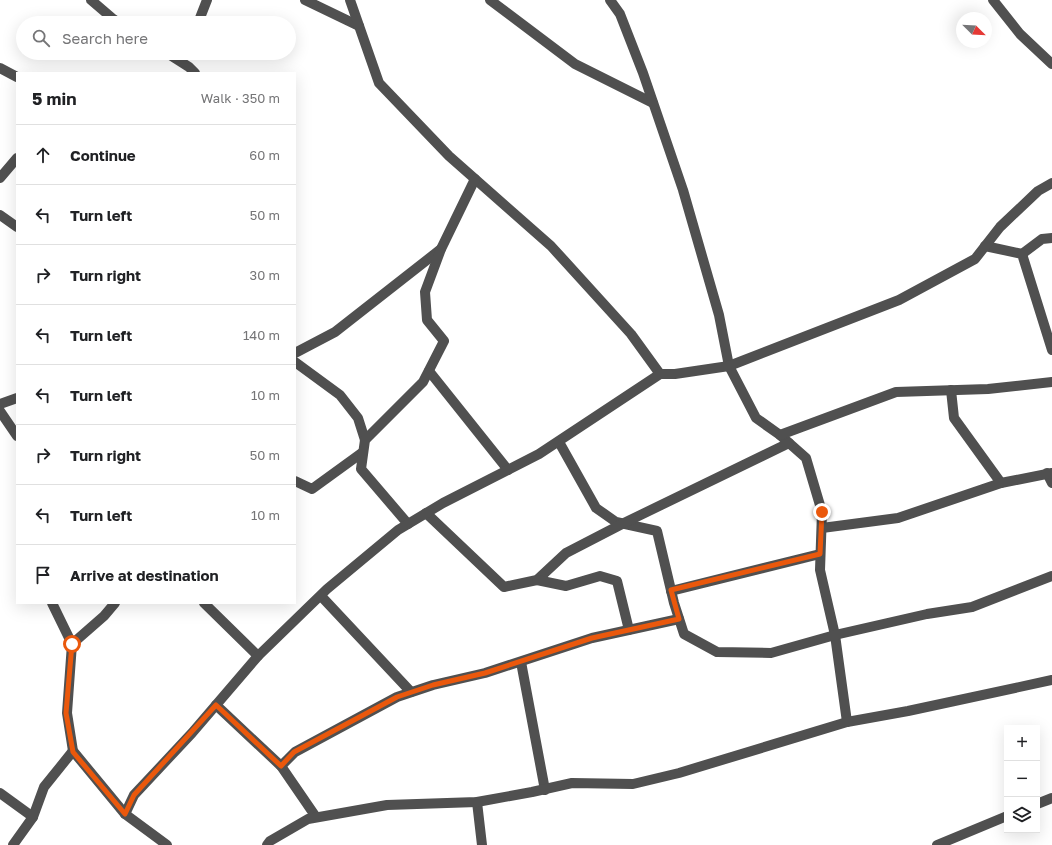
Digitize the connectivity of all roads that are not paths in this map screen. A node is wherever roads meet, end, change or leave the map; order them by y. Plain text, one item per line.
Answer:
1 (92, 0) edge
2 (207, 0) edge
3 (305, 0) edge
4 (350, 0) edge
5 (490, 0) edge
6 (610, 0) edge
7 (993, 0) edge
8 (110, 16) edge
9 (201, 16) edge
10 (359, 26) junction
11 (185, 60) edge
12 (1052, 64) edge
13 (0, 68) edge
14 (194, 72) edge
15 (16, 76) edge
16 (653, 103) junction
17 (16, 159) edge
18 (0, 178) edge
19 (475, 179) junction
20 (1052, 183) edge
21 (0, 215) edge
22 (16, 226) edge
23 (1052, 238) edge
24 (985, 246) junction
25 (440, 249) junction
26 (1022, 254) junction
27 (1052, 350) edge
28 (296, 352) edge
29 (296, 363) edge
30 (729, 366) junction
31 (429, 371) junction
32 (660, 374) junction
33 (1052, 382) edge
34 (951, 390) junction
35 (16, 398) edge
36 (0, 404) edge
37 (0, 411) edge
38 (16, 435) edge
39 (780, 435) junction
40 (365, 440) junction
41 (559, 442) junction
42 (789, 443) junction
43 (363, 452) junction
44 (508, 470) junction
45 (1050, 473) edge
46 (296, 481) edge
47 (1001, 483) junction
48 (1052, 483) edge
49 (426, 513) junction
50 (624, 523) junction
51 (408, 524) junction
52 (822, 528) junction
53 (820, 554) junction
54 (1052, 576) edge
55 (536, 580) junction
56 (671, 590) junction
57 (320, 596) junction
58 (52, 604) edge
59 (114, 604) edge
60 (205, 604) edge
61 (679, 619) junction
62 (629, 630) junction
63 (835, 635) junction
64 (72, 644) junction
65 (258, 656) junction
66 (521, 662) junction
67 (1052, 680) edge
68 (410, 692) junction
69 (216, 705) junction
70 (847, 722) junction
71 (73, 752) junction
72 (281, 766) junction
73 (545, 790) junction
74 (0, 793) edge
75 (1052, 798) edge
76 (477, 802) junction
77 (1040, 803) edge
78 (125, 814) junction
79 (33, 817) junction
80 (1004, 817) edge
81 (316, 818) junction
82 (13, 845) edge
83 (167, 845) edge
84 (267, 845) edge
85 (482, 845) edge
86 (937, 845) edge

1 - 8 street
2 - 9 street
3 - 10 street
4 - 10 street
5 - 16 street
6 - 16 street
7 - 12 street
10 - 19 street
11 - 14 street
13 - 15 street
16 - 30 street
17 - 18 street
19 - 25 street
19 - 32 street
20 - 24 street
21 - 22 street
23 - 26 street
24 - 26 street
24 - 30 street
25 - 28 street
25 - 31 street
26 - 27 street
29 - 40 street
30 - 32 street
30 - 39 street
31 - 40 street
31 - 44 street
32 - 41 street
33 - 34 street
34 - 39 street
34 - 47 street
35 - 36 street
37 - 38 street
39 - 42 street
40 - 43 street
41 - 44 street
41 - 50 street
42 - 50 street
42 - 52 street
43 - 46 street
43 - 51 street
44 - 49 street
45 - 47 street
45 - 48 street
47 - 52 street
49 - 51 street
49 - 55 street
50 - 55 street
50 - 56 street
51 - 57 street
52 - 53 street
53 - 56 street
53 - 63 street
54 - 63 street
55 - 62 street
56 - 61 street
57 - 65 street
57 - 68 street
58 - 64 street
59 - 64 street
60 - 65 street
61 - 62 street
61 - 63 street
62 - 66 street
63 - 70 street
64 - 71 street
65 - 69 street
66 - 68 street
66 - 73 street
67 - 70 street
68 - 72 street
69 - 72 street
69 - 78 street
70 - 73 street
71 - 78 street
71 - 79 street
72 - 81 street
73 - 76 street
74 - 79 street
75 - 77 street
76 - 81 street
76 - 85 street
78 - 83 street
79 - 82 street
80 - 86 street
81 - 84 street

